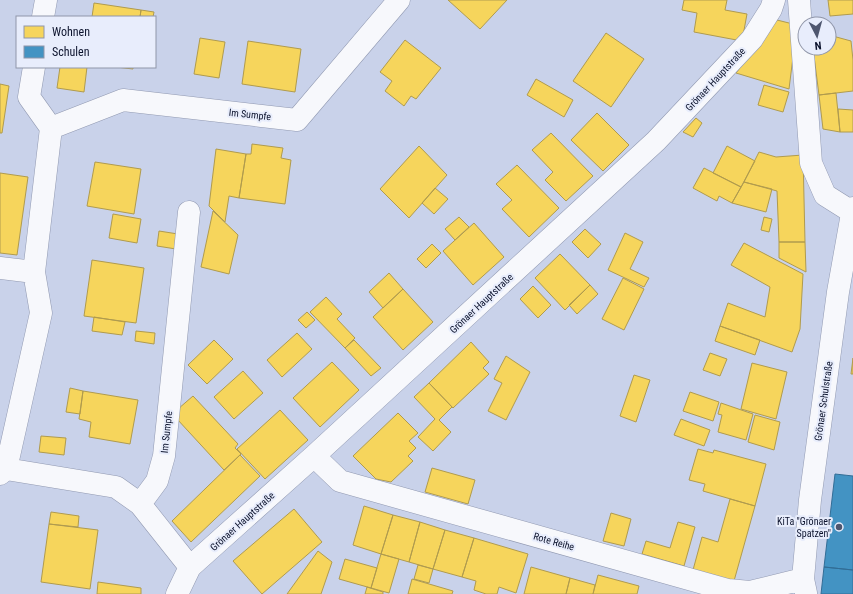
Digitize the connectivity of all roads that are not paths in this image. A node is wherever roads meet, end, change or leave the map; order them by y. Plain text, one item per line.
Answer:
1 (46, 0) edge
2 (399, 0) edge
3 (774, 0) edge
4 (799, 0) edge
5 (43, 16) edge
6 (34, 68) edge
7 (51, 128) junction
8 (853, 210) edge
9 (189, 212) dead end
10 (0, 268) edge
11 (34, 272) junction
12 (314, 456) junction
13 (3, 471) edge
14 (140, 504) junction
15 (190, 567) junction
16 (805, 587) edge
17 (177, 594) edge

1 - 5 street
2 - 7 street, Im Sumpfe
3 - 12 street, Grönaer Hauptstraße
4 - 8 street
6 - 7 street
7 - 11 street
8 - 16 street, Grönaer Schulstraße
9 - 14 street, Im Sumpfe
10 - 11 street
11 - 13 street
12 - 15 street, Grönaer Hauptstraße
12 - 16 street, Rote Reihe
13 - 14 street
14 - 15 street
15 - 17 street, Grönaer Hauptstraße

